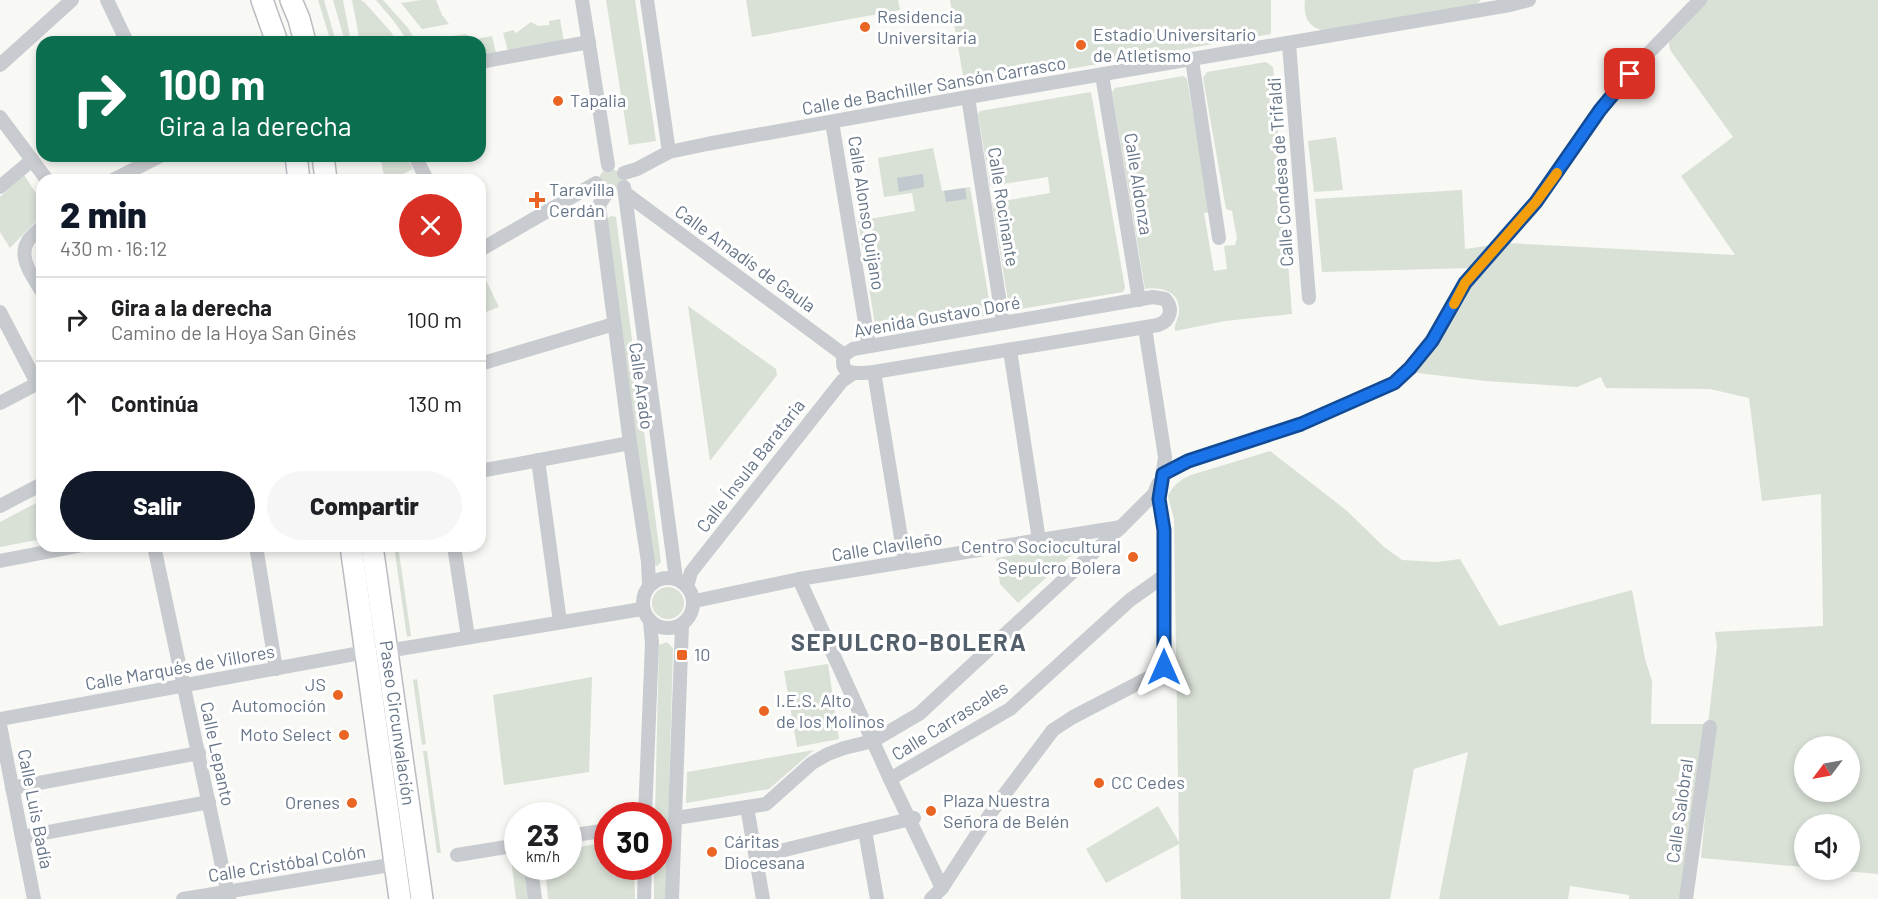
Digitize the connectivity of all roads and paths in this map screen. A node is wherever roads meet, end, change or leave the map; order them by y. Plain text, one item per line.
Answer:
1 (72, 0) edge
2 (107, 0) edge
3 (262, 0) edge
4 (291, 0) edge
5 (582, 0) edge
6 (647, 0) edge
7 (1529, 0) edge
8 (1700, 0) edge
9 (124, 36) edge
10 (276, 36) edge
11 (303, 36) edge
12 (589, 42) junction
13 (1289, 44) junction
14 (1192, 60) junction
15 (486, 61) edge
16 (0, 65) edge
17 (1102, 75) junction
18 (968, 97) junction
19 (0, 117) edge
20 (832, 122) junction
21 (669, 152) junction
22 (32, 160) junction
23 (148, 162) edge
24 (608, 165) junction
25 (42, 174) edge
26 (124, 174) edge
27 (596, 183) junction
28 (625, 184) junction
29 (0, 187) edge
30 (606, 194) junction
31 (36, 232) edge
32 (1220, 238) dead end
33 (486, 247) edge
34 (36, 281) edge
35 (1309, 298) dead end
36 (1139, 300) junction
37 (0, 312) edge
38 (1003, 323) junction
39 (614, 324) junction
40 (1145, 328) junction
41 (869, 346) junction
42 (1010, 350) junction
43 (844, 355) junction
44 (486, 362) edge
45 (874, 372) junction
46 (852, 374) junction
47 (36, 377) edge
48 (36, 384) edge
49 (0, 403) edge
50 (630, 443) junction
51 (538, 460) junction
52 (486, 470) edge
53 (1163, 474) junction
54 (36, 487) edge
55 (0, 506) edge
56 (1121, 527) junction
57 (1039, 540) junction
58 (47, 552) edge
59 (155, 552) edge
60 (257, 552) edge
61 (352, 552) edge
62 (372, 552) edge
63 (455, 552) edge
64 (0, 561) edge
65 (905, 562) junction
66 (1164, 576) junction
67 (799, 579) junction
68 (682, 583) junction
69 (649, 585) junction
70 (695, 601) junction
71 (642, 609) junction
72 (560, 622) junction
73 (650, 622) junction
74 (682, 625) junction
75 (468, 637) junction
76 (377, 652) junction
77 (276, 669) junction
78 (184, 686) junction
79 (0, 719) edge
80 (0, 725) edge
81 (1710, 728) dead end
82 (873, 741) junction
83 (199, 753) junction
84 (890, 779) junction
85 (12, 788) junction
86 (209, 802) junction
87 (646, 802) edge
88 (747, 807) junction
89 (676, 819) junction
90 (912, 819) junction
91 (865, 831) junction
92 (22, 837) junction
93 (504, 847) edge
94 (457, 855) dead end
95 (756, 857) junction
96 (396, 864) junction
97 (533, 880) edge
98 (645, 880) edge
99 (942, 888) junction
100 (229, 895) edge
101 (34, 899) edge
102 (183, 899) edge
103 (400, 899) edge
104 (422, 899) edge
105 (535, 899) edge
106 (644, 899) edge
107 (672, 899) edge
108 (763, 899) edge
109 (877, 899) edge
110 (931, 899) edge
111 (1686, 899) edge

1 - 16 street
2 - 9 street
3 - 10 main road
4 - 11 main road
5 - 12 street
6 - 21 street
7 - 13 street, Calle de Bachiller Sansón Carrasco
8 - 53 street
12 - 15 street
12 - 24 street
13 - 14 street, Calle de Bachiller Sansón Carrasco
13 - 35 street, Calle Condesa de Trifaldi
14 - 17 street, Calle de Bachiller Sansón Carrasco
14 - 32 street
17 - 18 street, Calle de Bachiller Sansón Carrasco
17 - 36 street, Calle Aldonza
18 - 20 street, Calle de Bachiller Sansón Carrasco
18 - 38 street, Calle Rocinante
19 - 22 street
20 - 21 street, Calle de Bachiller Sansón Carrasco
20 - 41 street, Calle Alonso Quijano
21 - 28 street, Calle de Bachiller Sansón Carrasco
22 - 25 street
22 - 29 street
23 - 26 street
24 - 27 street
24 - 28 street
27 - 30 street
27 - 33 street
28 - 30 street
28 - 43 street, Calle Amadís de Gaula
28 - 68 street, Calle Arado
30 - 39 street, Calle Arado
31 - 34 street
36 - 38 street, Avenida Gustavo Doré
36 - 40 street, Avenida Gustavo Doré
37 - 47 street
38 - 41 street, Avenida Gustavo Doré
39 - 44 street
39 - 50 street, Calle Arado
40 - 42 street, Avenida Gustavo Doré
40 - 53 street
41 - 43 street, Avenida Gustavo Doré
42 - 45 street, Avenida Gustavo Doré
42 - 57 street
43 - 46 street, Avenida Gustavo Doré
45 - 46 street, Avenida Gustavo Doré
45 - 65 street
46 - 68 street, Calle Ínsula Barataria
48 - 49 street
50 - 51 street
50 - 69 street, Calle Arado
51 - 52 street
51 - 72 street
53 - 56 street
53 - 66 street
54 - 55 street
56 - 57 street, Calle Clavileño
56 - 82 street
57 - 65 street, Calle Clavileño
58 - 64 street
59 - 78 street, Calle Lepanto
60 - 77 street
61 - 76 main road, Paseo Circunvalación
62 - 76 main road, Paseo Circunvalación
63 - 75 street
65 - 67 street, Calle Clavileño
66 - 84 street, Calle Carrascales
66 - 99 street
67 - 70 street, Calle Clavileño
67 - 82 street
68 - 69 street
68 - 70 street
69 - 71 street
70 - 74 street
71 - 72 street
71 - 73 street
72 - 75 street
73 - 74 street
73 - 87 street
74 - 89 street
75 - 76 street
76 - 77 street, Calle Marqués de Villores
76 - 96 main road, Paseo Circunvalación
76 - 104 main road, Paseo Circunvalación
77 - 78 street, Calle Marqués de Villores
78 - 79 street, Calle Marqués de Villores
78 - 83 street, Calle Lepanto
80 - 85 street, Calle Luis Badía
81 - 111 street, Calle Salobral
82 - 84 street
82 - 88 street
83 - 85 street
83 - 86 street, Calle Lepanto
84 - 90 street
85 - 92 street, Calle Luis Badía
86 - 92 street
86 - 100 street, Calle Lepanto
88 - 89 street
88 - 95 street
89 - 107 street
90 - 91 street
90 - 99 street
91 - 95 street
91 - 109 street
92 - 101 street, Calle Luis Badía
93 - 94 street
95 - 108 street
96 - 100 street, Calle Cristóbal Colón
96 - 103 main road, Paseo Circunvalación
97 - 105 street
98 - 106 street
99 - 110 street
100 - 102 street, Calle Cristóbal Colón

